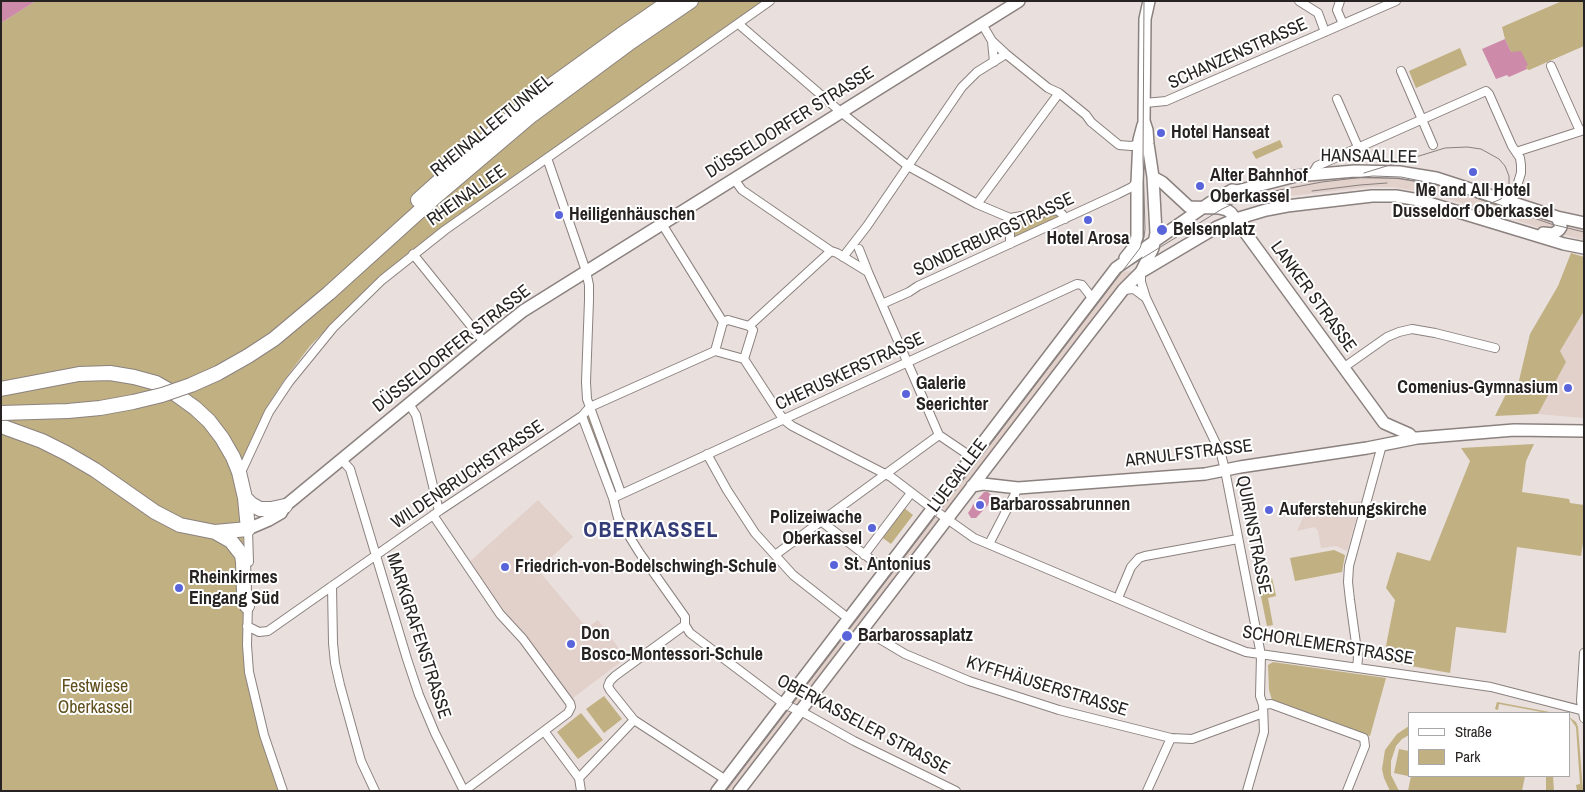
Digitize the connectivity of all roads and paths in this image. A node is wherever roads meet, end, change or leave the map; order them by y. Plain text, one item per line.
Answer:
1 (670, 1) edge
2 (691, 1) edge
3 (770, 1) edge
4 (1019, 1) edge
5 (1142, 1) edge
6 (1149, 1) edge
7 (1299, 1) edge
8 (1340, 1) edge
9 (1396, 1) edge
10 (1145, 19) junction
11 (739, 23) junction
12 (982, 24) junction
13 (1343, 24) junction
14 (1325, 32) junction
15 (992, 40) junction
16 (1006, 54) junction
17 (994, 62) junction
18 (1552, 66) dead end
19 (1400, 71) dead end
20 (1059, 93) junction
21 (1337, 99) dead end
22 (1145, 102) junction
23 (842, 113) junction
24 (1421, 119) junction
25 (1144, 122) junction
26 (1582, 131) edge
27 (1139, 140) junction
28 (1434, 145) dead end
29 (1358, 147) junction
30 (1516, 152) junction
31 (547, 158) junction
32 (908, 166) junction
33 (1312, 174) junction
34 (1153, 178) junction
35 (734, 179) junction
36 (1137, 182) junction
37 (1237, 191) junction
38 (1118, 194) junction
39 (1137, 201) junction
40 (1512, 202) junction
41 (977, 204) junction
42 (1204, 207) junction
43 (1226, 210) junction
44 (1557, 217) junction
45 (1010, 218) junction
46 (1065, 219) junction
47 (1236, 219) junction
48 (1584, 223) edge
49 (662, 224) junction
50 (1534, 235) junction
51 (1155, 242) junction
52 (1010, 244) junction
53 (1584, 248) edge
54 (859, 249) dead end
55 (831, 251) junction
56 (413, 254) junction
57 (842, 257) junction
58 (1116, 268) junction
59 (586, 272) junction
60 (868, 272) junction
61 (1141, 272) junction
62 (326, 290) junction
63 (1123, 290) junction
64 (1146, 298) junction
65 (1093, 299) junction
66 (882, 304) junction
67 (723, 322) junction
68 (749, 326) junction
69 (484, 342) junction
70 (1495, 348) dead end
71 (715, 351) junction
72 (744, 359) junction
73 (907, 363) junction
74 (1343, 368) junction
75 (1, 389) edge
76 (1, 403) edge
77 (409, 404) junction
78 (590, 406) junction
79 (1, 413) edge
80 (582, 416) junction
81 (783, 419) junction
82 (1384, 423) junction
83 (1, 426) edge
84 (1584, 431) edge
85 (939, 435) junction
86 (1413, 438) junction
87 (1382, 445) junction
88 (708, 454) junction
89 (342, 460) junction
90 (970, 460) junction
91 (988, 464) junction
92 (1225, 470) junction
93 (238, 472) junction
94 (886, 474) junction
95 (978, 485) junction
96 (998, 486) junction
97 (1018, 488) junction
98 (911, 493) junction
99 (621, 494) junction
100 (245, 498) junction
101 (613, 498) junction
102 (285, 506) junction
103 (436, 513) junction
104 (941, 515) junction
105 (822, 522) junction
106 (248, 529) junction
107 (215, 532) junction
108 (1238, 539) junction
109 (989, 544) junction
110 (775, 555) junction
111 (864, 555) junction
112 (375, 556) junction
113 (886, 571) junction
114 (332, 586) junction
115 (1118, 598) junction
116 (248, 606) junction
117 (849, 619) junction
118 (685, 625) junction
119 (247, 626) junction
120 (863, 629) junction
121 (1584, 653) edge
122 (1261, 655) junction
123 (1357, 668) junction
124 (784, 704) junction
125 (1263, 709) junction
126 (800, 711) junction
127 (1583, 713) edge
128 (634, 720) junction
129 (544, 731) junction
130 (1171, 738) junction
131 (579, 778) junction
132 (726, 780) junction
133 (283, 791) edge
134 (375, 791) edge
135 (464, 791) edge
136 (581, 791) edge
137 (717, 791) edge
138 (739, 791) edge
139 (956, 791) edge
140 (1147, 791) edge
141 (1247, 791) edge
142 (1347, 791) edge

1 - 62 highway, RHEINALLEETUNNEL
2 - 62 highway, RHEINALLEETUNNEL
3 - 11 street, RHEINALLEE
4 - 12 main road, DÜSSELDORFER STRASSE
5 - 10 main road
6 - 10 main road
7 - 14 street
8 - 13 street
9 - 13 street, SCHANZENSTRASSE
10 - 22 main road
11 - 23 street
11 - 31 street, RHEINALLEE
12 - 15 street
12 - 23 main road, DÜSSELDORFER STRASSE
13 - 14 street, SCHANZENSTRASSE
14 - 22 street, SCHANZENSTRASSE
15 - 16 street
15 - 17 street
16 - 17 street
16 - 20 street
17 - 32 street
18 - 26 street
19 - 24 street
20 - 27 street
20 - 41 street
21 - 29 street
22 - 25 main road
23 - 32 street
23 - 35 main road, DÜSSELDORFER STRASSE
24 - 28 street
24 - 29 street
24 - 30 street
25 - 27 main road
25 - 34 main road
26 - 30 street
27 - 36 main road
29 - 33 street
30 - 40 street
31 - 56 street, RHEINALLEE
31 - 59 street
32 - 41 street
32 - 57 street
33 - 37 main road, HANSAALLEE
33 - 40 main road, HANSAALLEE
34 - 42 main road
34 - 51 main road
35 - 49 main road, DÜSSELDORFER STRASSE
35 - 55 street
36 - 38 street, SONDERBURGSTRASSE
36 - 39 main road
37 - 42 main road, HANSAALLEE
37 - 43 main road
38 - 39 street
38 - 46 street, SONDERBURGSTRASSE
39 - 58 main road
40 - 44 main road, HANSAALLEE
41 - 45 street
42 - 43 main road
42 - 51 main road, LUEGALLEE
43 - 47 main road, LANKER STRASSE
44 - 48 main road, HANSAALLEE
44 - 50 main road
45 - 46 street
45 - 52 street
46 - 52 street, SONDERBURGSTRASSE
47 - 50 main road
47 - 61 main road, LUEGALLEE
47 - 74 main road, LANKER STRASSE
49 - 59 main road, DÜSSELDORFER STRASSE
49 - 67 street
50 - 53 main road
51 - 58 main road, LUEGALLEE
51 - 61 main road
52 - 66 street, SONDERBURGSTRASSE
54 - 60 street
55 - 57 street
55 - 68 street
56 - 69 street
56 - 93 street, RHEINALLEE
57 - 60 street
58 - 65 main road, LUEGALLEE
59 - 69 main road, DÜSSELDORFER STRASSE
59 - 78 street
60 - 66 street
61 - 63 main road, LUEGALLEE
61 - 64 street, QUIRINSTRASSE
62 - 76 highway
62 - 79 highway, bridge
63 - 64 street
63 - 91 main road, LUEGALLEE
64 - 92 street, QUIRINSTRASSE
65 - 73 street, CHERUSKERSTRASSE
65 - 90 main road, LUEGALLEE
66 - 73 street
67 - 68 street
67 - 71 street
68 - 72 street
69 - 77 main road, DÜSSELDORFER STRASSE
70 - 74 street
71 - 72 street
71 - 78 street, WILDENBRUCHSTRASSE
72 - 81 street
73 - 81 street, CHERUSKERSTRASSE
73 - 85 street
74 - 82 main road, LANKER STRASSE
75 - 93 highway
77 - 89 main road, DÜSSELDORFER STRASSE
77 - 103 street
78 - 80 street, WILDENBRUCHSTRASSE
78 - 99 street
80 - 101 street, OBERKASSELER STRASSE
80 - 103 street, WILDENBRUCHSTRASSE
81 - 88 street, CHERUSKERSTRASSE
81 - 94 street, SCHORLEMERSTRASSE
82 - 86 main road, LANKER STRASSE
82 - 87 main road
83 - 107 highway
84 - 86 main road, ARNULFSTRASSE
85 - 90 street
85 - 94 street
86 - 87 main road, ARNULFSTRASSE
87 - 92 main road, ARNULFSTRASSE
87 - 123 street
88 - 99 street, CHERUSKERSTRASSE
88 - 110 street
89 - 102 main road, DÜSSELDORFER STRASSE
89 - 112 street, MARKGRAFENSTRASSE
90 - 104 main road, LUEGALLEE
91 - 95 main road, LUEGALLEE
91 - 96 main road
92 - 97 main road, ARNULFSTRASSE
92 - 108 street, QUIRINSTRASSE
93 - 100 highway
94 - 98 street, SCHORLEMERSTRASSE
94 - 105 street
95 - 96 main road, ARNULFSTRASSE
95 - 104 main road, LUEGALLEE
96 - 97 main road, ARNULFSTRASSE
97 - 109 street
98 - 104 street, SCHORLEMERSTRASSE
98 - 111 street, LUEGALLEE
99 - 101 street, CHERUSKERSTRASSE
100 - 102 highway
100 - 106 highway
101 - 118 street, OBERKASSELER STRASSE
102 - 106 main road, DÜSSELDORFER STRASSE
103 - 112 street, WILDENBRUCHSTRASSE
103 - 129 street
104 - 109 street, SCHORLEMERSTRASSE
104 - 113 main road, LUEGALLEE
104 - 120 main road, LUEGALLEE
105 - 110 street
105 - 111 street
106 - 107 highway
106 - 116 street
107 - 116 highway
108 - 115 street
108 - 122 street, QUIRINSTRASSE
109 - 115 street, SCHORLEMERSTRASSE
110 - 117 street
111 - 113 street
112 - 114 street, WILDENBRUCHSTRASSE
112 - 135 street, MARKGRAFENSTRASSE
113 - 117 main road, LUEGALLEE
114 - 119 street, WILDENBRUCHSTRASSE
114 - 134 street
115 - 122 street, SCHORLEMERSTRASSE
116 - 119 street
117 - 124 main road, LUEGALLEE
118 - 124 street, OBERKASSELER STRASSE
118 - 128 street
119 - 133 street
120 - 126 main road, LUEGALLEE
120 - 130 street, KYFFHÄUSERSTRASSE
121 - 127 street
122 - 123 street, SCHORLEMERSTRASSE
122 - 125 street, QUIRINSTRASSE
123 - 127 street, SCHORLEMERSTRASSE
124 - 126 street, OBERKASSELER STRASSE
124 - 132 main road, LUEGALLEE
125 - 130 street, KYFFHÄUSERSTRASSE
125 - 141 street, QUIRINSTRASSE
125 - 142 street
126 - 138 main road, LUEGALLEE
126 - 139 street, OBERKASSELER STRASSE
128 - 131 street
128 - 132 street
129 - 131 street
129 - 135 street
130 - 140 street
131 - 136 street
132 - 137 main road, LUEGALLEE

